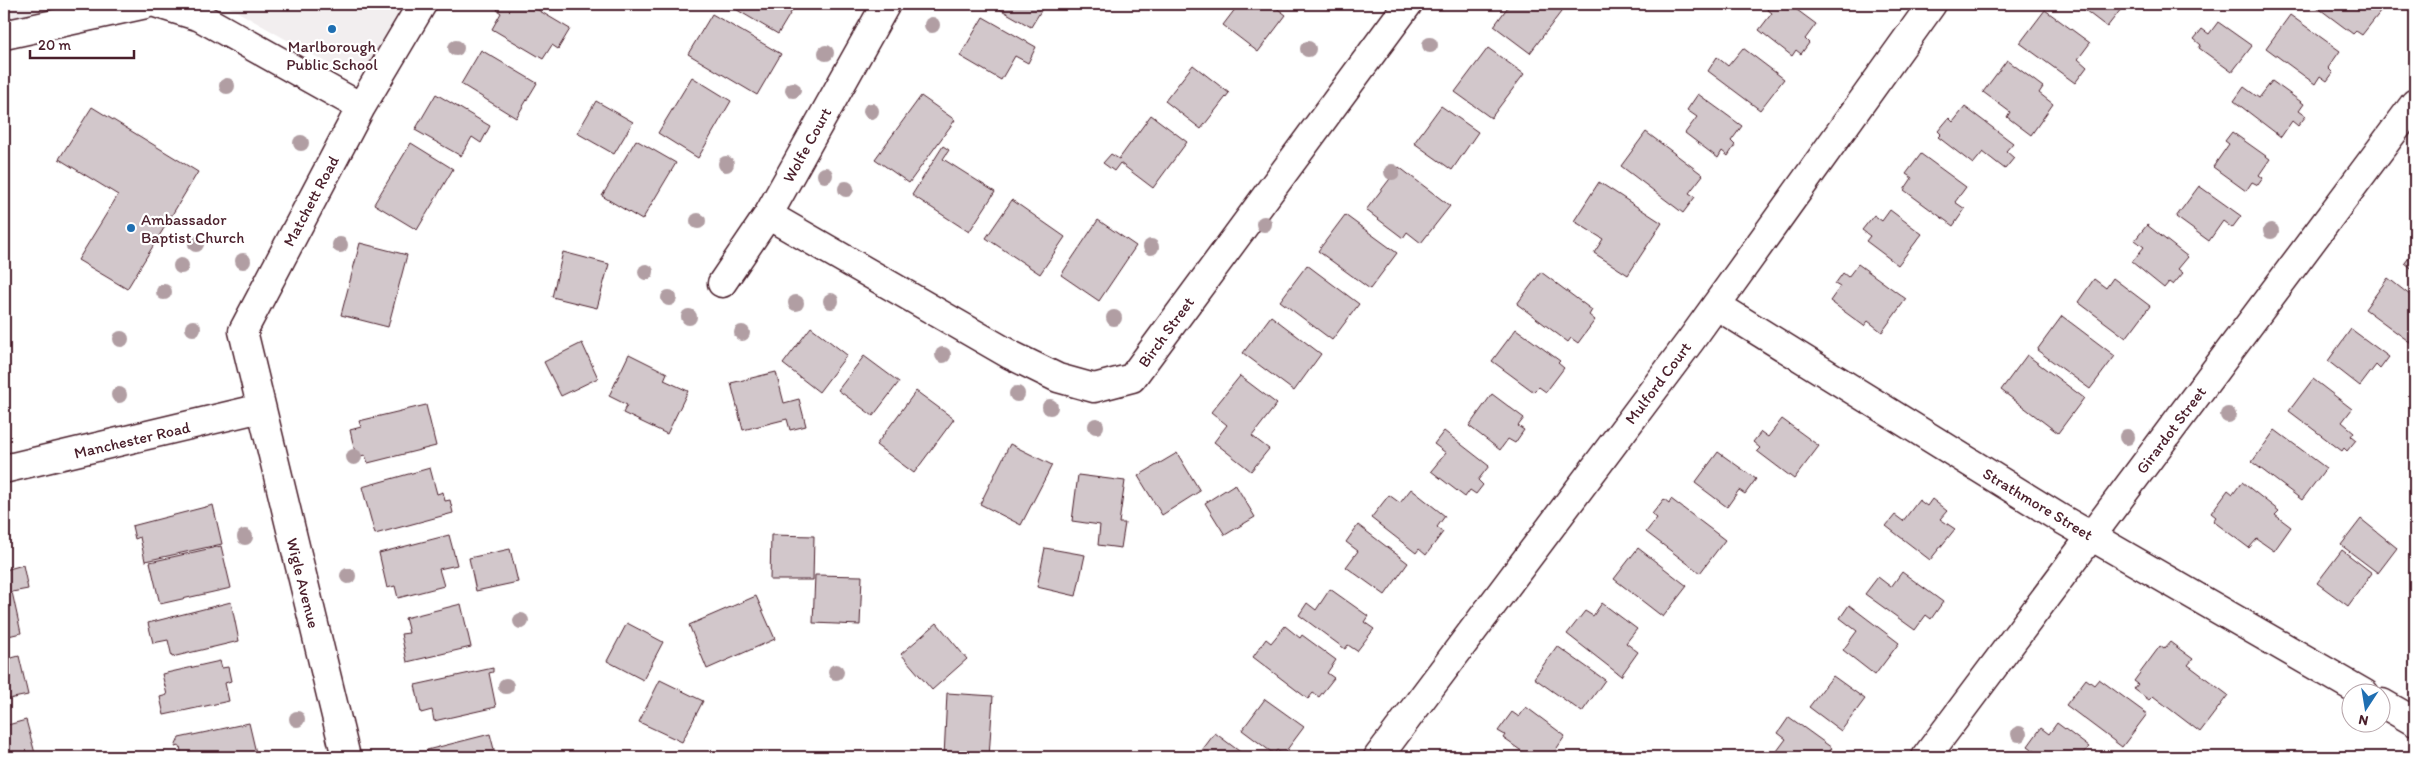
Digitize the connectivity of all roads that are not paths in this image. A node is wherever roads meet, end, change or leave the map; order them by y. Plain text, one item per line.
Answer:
1 (146, 4) edge
2 (158, 4) edge
3 (422, 4) edge
4 (886, 4) edge
5 (1408, 4) edge
6 (1932, 4) edge
7 (4, 35) edge
8 (2415, 103) edge
9 (361, 107) junction
10 (768, 215) junction
11 (722, 283) dead end
12 (1716, 305) junction
13 (261, 408) junction
14 (4, 470) edge
15 (2092, 537) junction
16 (2348, 684) edge
17 (2392, 709) edge
18 (2415, 722) edge
19 (346, 757) edge
20 (1378, 757) edge
21 (1926, 757) edge

1 - 7 street
2 - 9 street
3 - 9 street, Matchett Road
4 - 10 street, Wolfe Court
5 - 10 street, Birch Street
6 - 12 street, Mulford Court
8 - 15 street, Girardot Street
9 - 13 street, Matchett Road
10 - 11 street, Wolfe Court
12 - 15 street, Strathmore Street
12 - 20 street, Mulford Court
13 - 14 street, Manchester Road
13 - 19 street, Wigle Avenue
15 - 16 street, Strathmore Street
15 - 21 street, Girardot Street
17 - 18 street

